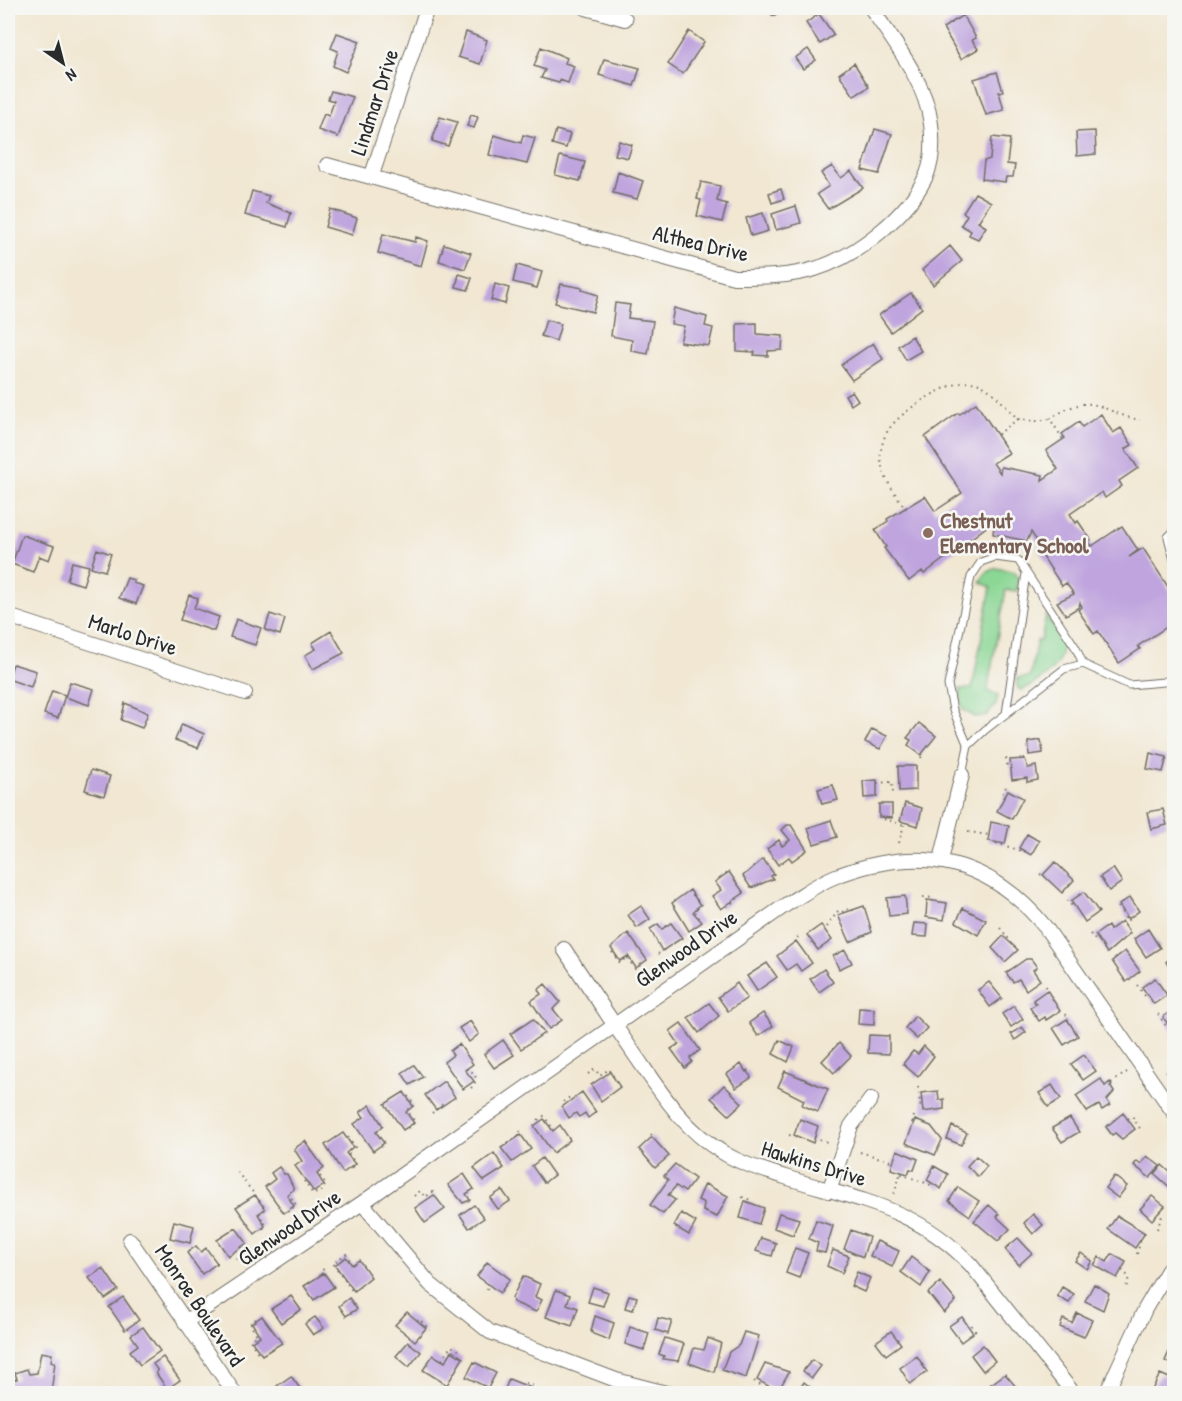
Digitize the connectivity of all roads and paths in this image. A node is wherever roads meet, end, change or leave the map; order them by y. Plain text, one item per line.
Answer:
1 (427, 8) edge
2 (586, 8) edge
3 (871, 8) edge
4 (625, 19) dead end
5 (327, 165) dead end
6 (372, 175) junction
7 (1050, 418) junction
8 (1018, 419) junction
9 (1140, 420) dead end
10 (997, 435) dead end
11 (1063, 439) dead end
12 (906, 509) dead end
13 (1174, 531) edge
14 (1174, 560) edge
15 (1026, 573) junction
16 (8, 616) edge
17 (1083, 664) junction
18 (1174, 677) edge
19 (245, 693) dead end
20 (1006, 714) junction
21 (968, 746) junction
22 (923, 753) dead end
23 (921, 758) dead end
24 (1006, 758) dead end
25 (1011, 765) dead end
26 (962, 775) joint
27 (878, 783) dead end
28 (1006, 787) dead end
29 (893, 793) dead end
30 (1004, 797) dead end
31 (884, 819) dead end
32 (968, 832) dead end
33 (989, 835) dead end
34 (899, 843) dead end
35 (996, 843) dead end
36 (1025, 852) dead end
37 (941, 860) junction
38 (1040, 874) dead end
39 (1046, 877) dead end
40 (689, 890) dead end
41 (924, 897) dead end
42 (738, 898) dead end
43 (1067, 900) dead end
44 (932, 901) dead end
45 (1072, 903) dead end
46 (727, 907) dead end
47 (1118, 907) dead end
48 (840, 908) dead end
49 (853, 911) dead end
50 (843, 912) dead end
51 (701, 921) dead end
52 (1125, 926) dead end
53 (827, 927) dead end
54 (1000, 928) dead end
55 (1090, 934) dead end
56 (798, 938) dead end
57 (1007, 940) dead end
58 (1098, 940) dead end
59 (794, 943) dead end
60 (564, 949) dead end
61 (665, 949) dead end
62 (612, 952) dead end
63 (658, 954) dead end
64 (641, 964) dead end
65 (1137, 985) dead end
66 (1046, 986) dead end
67 (1048, 992) dead end
68 (1148, 996) dead end
69 (1066, 1014) dead end
70 (1158, 1014) dead end
71 (1069, 1023) dead end
72 (614, 1024) junction
73 (1168, 1024) dead end
74 (1174, 1066) edge
75 (466, 1069) dead end
76 (1127, 1072) dead end
77 (1166, 1072) dead end
78 (588, 1074) dead end
79 (1111, 1083) dead end
80 (619, 1086) dead end
81 (918, 1087) dead end
82 (470, 1089) dead end
83 (408, 1096) dead end
84 (572, 1099) dead end
85 (871, 1099) dead end
86 (562, 1102) dead end
87 (443, 1104) dead end
88 (921, 1110) dead end
89 (432, 1113) dead end
90 (1174, 1113) edge
91 (914, 1116) dead end
92 (1128, 1119) dead end
93 (538, 1120) dead end
94 (914, 1123) dead end
95 (408, 1128) dead end
96 (523, 1130) dead end
97 (554, 1130) dead end
98 (1141, 1130) dead end
99 (377, 1131) dead end
100 (651, 1134) dead end
101 (789, 1135) dead end
102 (519, 1136) dead end
103 (348, 1137) dead end
104 (798, 1137) dead end
105 (814, 1137) dead end
106 (830, 1143) dead end
107 (658, 1144) dead end
108 (379, 1148) dead end
109 (860, 1152) dead end
110 (894, 1162) dead end
111 (350, 1170) dead end
112 (237, 1172) dead end
113 (317, 1172) dead end
114 (304, 1181) dead end
115 (931, 1185) dead end
116 (829, 1191) junction
117 (288, 1193) dead end
118 (894, 1194) dead end
119 (414, 1196) dead end
120 (435, 1196) dead end
121 (742, 1197) dead end
122 (362, 1203) junction
123 (749, 1203) dead end
124 (290, 1210) dead end
125 (1160, 1212) dead end
126 (1158, 1229) dead end
127 (261, 1232) dead end
128 (1141, 1239) dead end
129 (130, 1240) dead end
130 (239, 1248) dead end
131 (1137, 1254) dead end
132 (236, 1260) dead end
133 (1174, 1260) edge
134 (353, 1265) dead end
135 (325, 1268) dead end
136 (1122, 1270) dead end
137 (322, 1274) dead end
138 (486, 1282) dead end
139 (360, 1287) dead end
140 (1126, 1288) dead end
141 (491, 1292) dead end
142 (256, 1319) dead end
143 (417, 1321) dead end
144 (185, 1322) junction
145 (967, 1324) dead end
146 (430, 1330) dead end
147 (978, 1335) dead end
148 (459, 1350) dead end
149 (258, 1353) dead end
150 (442, 1360) dead end
151 (754, 1381) dead end
152 (522, 1385) dead end
153 (767, 1385) dead end
154 (534, 1386) dead end
155 (613, 1387) edge
156 (235, 1394) edge
157 (670, 1394) edge
158 (1074, 1394) edge
159 (1106, 1394) edge

1 - 6 street, Lindmar Drive
2 - 4 street
3 - 6 street, Althea Drive
5 - 6 street, Althea Drive
7 - 8 path
7 - 9 path
7 - 11 path
8 - 10 path
8 - 12 path
13 - 14 lane
15 - 17 lane
15 - 20 lane
15 - 21 lane
16 - 19 street, Marlo Drive
17 - 18 lane
17 - 20 lane
20 - 21 lane
21 - 26 lane
22 - 23 path
24 - 25 path
26 - 37 street
27 - 29 path
28 - 30 path
31 - 34 path
32 - 33 path
35 - 36 path
37 - 72 street, Glenwood Drive
37 - 90 street, Glenwood Drive
38 - 39 path
40 - 51 path
41 - 44 path
42 - 46 path
43 - 45 path
47 - 52 path
48 - 53 path
49 - 50 path
54 - 57 path
55 - 58 path
56 - 59 path
60 - 72 street, Hawkins Drive
61 - 63 path
62 - 64 path
65 - 68 path
66 - 67 path
69 - 71 path
70 - 73 path
72 - 116 street, Hawkins Drive
72 - 122 street, Glenwood Drive
74 - 77 path
75 - 82 path
76 - 79 path
78 - 80 path
81 - 88 path
83 - 95 path
84 - 86 path
85 - 116 street
87 - 89 path
91 - 94 path
92 - 98 path
93 - 97 path
96 - 102 path
99 - 108 path
100 - 107 path
101 - 104 path
103 - 111 path
105 - 106 path
109 - 110 path
112 - 127 path
113 - 114 path
115 - 118 path
116 - 158 street, Hawkins Drive
117 - 124 path
119 - 120 path
121 - 123 path
122 - 144 street, Glenwood Drive
122 - 155 street
125 - 126 path
128 - 131 path
129 - 144 street, Monroe Boulevard
130 - 132 path
133 - 159 street
134 - 139 path
135 - 137 path
136 - 140 path
138 - 141 path
142 - 149 path
143 - 146 path
144 - 156 street, Monroe Boulevard
145 - 147 path
148 - 150 path
151 - 153 path
152 - 154 path
155 - 157 street

